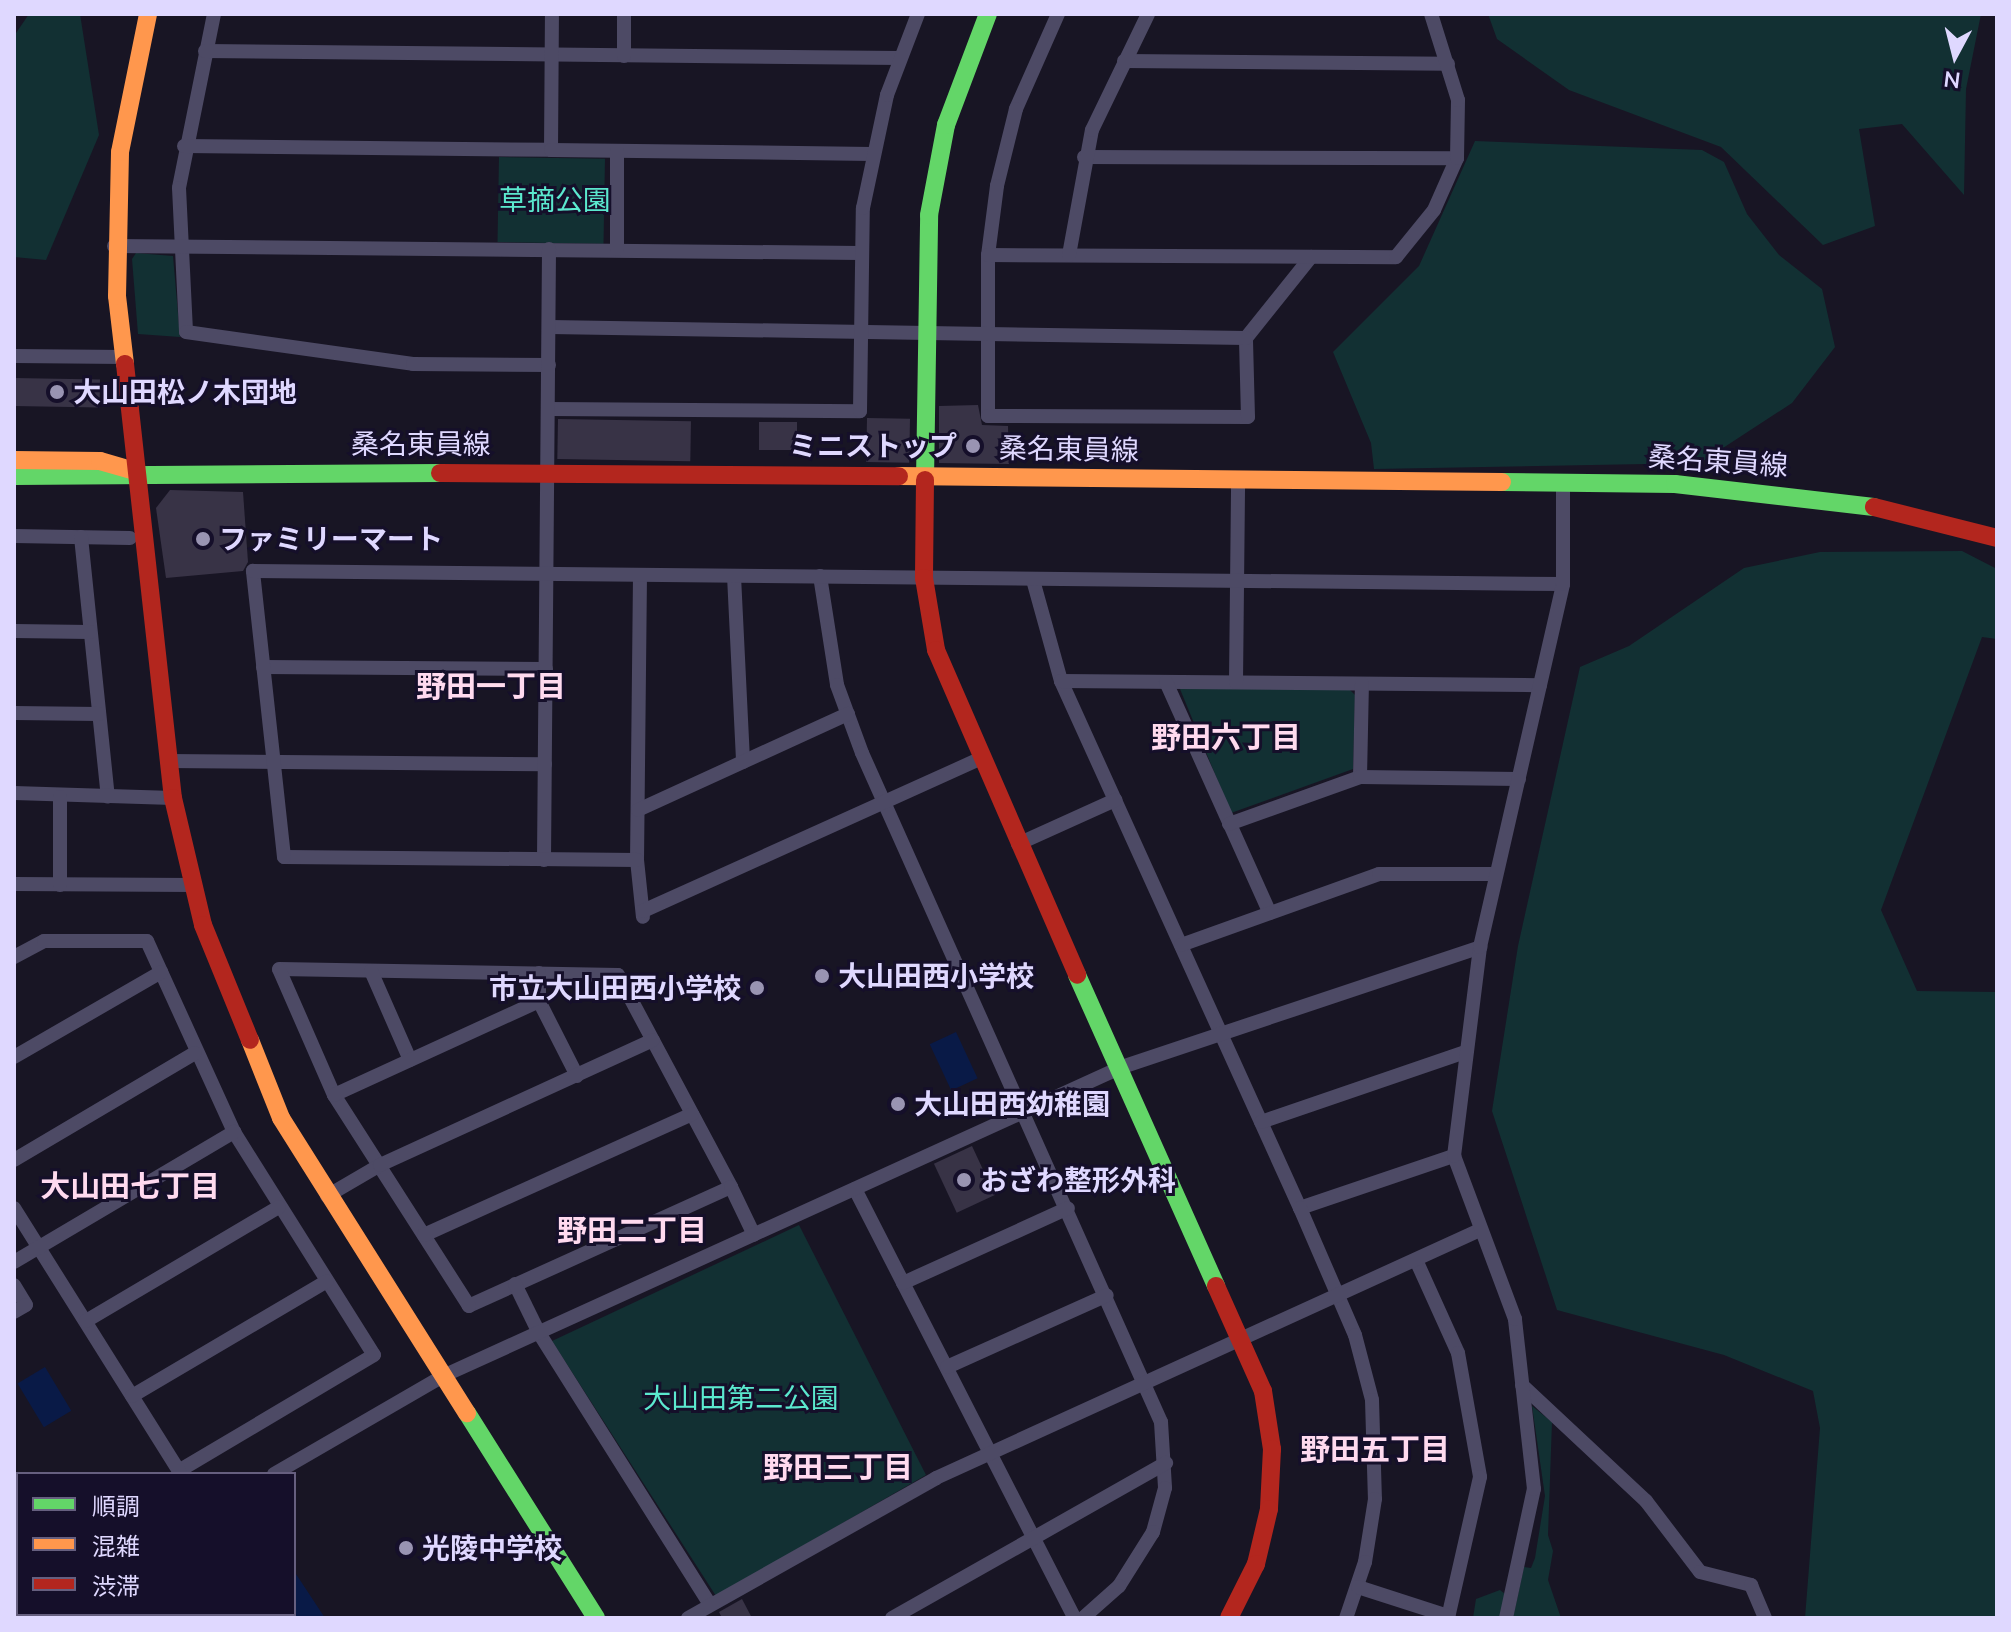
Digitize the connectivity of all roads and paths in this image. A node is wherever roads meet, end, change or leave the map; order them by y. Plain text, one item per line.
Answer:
1 (148, 14) edge
2 (214, 14) edge
3 (552, 14) edge
4 (624, 14) edge
5 (918, 14) edge
6 (988, 14) edge
7 (1058, 14) edge
8 (1148, 14) edge
9 (1431, 14) edge
10 (205, 51) junction
11 (551, 55) junction
12 (624, 56) junction
13 (900, 58) junction
14 (1124, 61) junction
15 (1448, 64) junction
16 (184, 146) junction
17 (551, 150) junction
18 (617, 151) junction
19 (872, 154) junction
20 (1084, 157) junction
21 (1457, 158) junction
22 (114, 246) junction
23 (178, 246) junction
24 (549, 249) junction
25 (617, 249) junction
26 (861, 253) junction
27 (988, 255) junction
28 (1069, 255) junction
29 (1311, 257) junction
30 (550, 327) junction
31 (987, 332) junction
32 (860, 333) junction
33 (924, 334) junction
34 (1246, 338) junction
35 (14, 356) edge
36 (124, 357) junction
37 (549, 365) junction
38 (549, 409) junction
39 (14, 460) edge
40 (135, 471) junction
41 (548, 472) junction
42 (14, 476) edge
43 (924, 476) junction
44 (1238, 479) junction
45 (1563, 484) junction
46 (14, 536) edge
47 (81, 537) junction
48 (130, 538) dead end
49 (1997, 538) edge
50 (547, 575) junction
51 (640, 575) junction
52 (734, 576) junction
53 (820, 576) junction
54 (924, 578) junction
55 (1033, 580) junction
56 (1237, 581) junction
57 (1563, 584) junction
58 (14, 631) edge
59 (90, 632) junction
60 (263, 667) junction
61 (546, 669) junction
62 (1061, 681) junction
63 (1166, 682) junction
64 (1236, 682) junction
65 (1362, 684) junction
66 (1540, 685) junction
67 (14, 713) edge
68 (99, 714) junction
69 (848, 714) junction
70 (980, 759) junction
71 (168, 761) junction
72 (274, 762) junction
73 (743, 762) junction
74 (545, 764) junction
75 (1360, 777) junction
76 (1519, 779) junction
77 (14, 793) edge
78 (60, 797) junction
79 (108, 797) junction
80 (173, 798) junction
81 (1115, 800) junction
82 (884, 803) junction
83 (638, 810) junction
84 (1229, 824) junction
85 (1018, 844) junction
86 (544, 860) junction
87 (637, 860) junction
88 (1496, 874) junction
89 (14, 884) edge
90 (60, 885) junction
91 (192, 885) junction
92 (1270, 913) junction
93 (1181, 945) junction
94 (1480, 947) junction
95 (14, 957) edge
96 (371, 971) junction
97 (161, 972) junction
98 (539, 973) junction
99 (539, 1001) junction
100 (1220, 1034) junction
101 (653, 1040) junction
102 (1466, 1052) junction
103 (195, 1053) junction
104 (14, 1057) edge
105 (410, 1060) junction
106 (1122, 1067) junction
107 (577, 1076) junction
108 (334, 1095) junction
109 (1024, 1112) junction
110 (692, 1114) junction
111 (1261, 1122) junction
112 (234, 1132) junction
113 (1454, 1156) junction
114 (14, 1160) edge
115 (380, 1165) junction
116 (731, 1187) junction
117 (855, 1189) junction
118 (327, 1196) junction
119 (279, 1207) junction
120 (14, 1208) edge
121 (1068, 1208) junction
122 (1300, 1208) junction
123 (1480, 1230) junction
124 (424, 1235) junction
125 (754, 1235) junction
126 (37, 1247) junction
127 (1416, 1260) junction
128 (14, 1262) edge
129 (327, 1281) junction
130 (903, 1283) junction
131 (515, 1284) junction
132 (14, 1285) edge
133 (1107, 1295) junction
134 (1338, 1295) junction
135 (14, 1312) edge
136 (86, 1321) junction
137 (539, 1333) junction
138 (1242, 1337) junction
139 (947, 1367) junction
140 (443, 1376) junction
141 (1148, 1381) junction
142 (1522, 1385) junction
143 (132, 1396) junction
144 (990, 1452) junction
145 (1166, 1463) junction
146 (180, 1472) edge
147 (277, 1472) edge
148 (1034, 1537) junction
149 (1358, 1587) junction
150 (710, 1605) junction
151 (1448, 1617) edge
152 (596, 1618) edge
153 (688, 1618) edge
154 (892, 1618) edge
155 (1075, 1618) edge
156 (1083, 1618) edge
157 (1229, 1618) edge
158 (1346, 1618) edge
159 (1506, 1618) edge
160 (1765, 1618) edge

1 - 22 street
2 - 10 street
3 - 11 street
4 - 12 street
5 - 13 street
6 - 33 street
7 - 27 street
8 - 14 street
9 - 15 street
10 - 11 street
10 - 16 street
11 - 12 street
11 - 17 street
12 - 13 street
13 - 19 street
14 - 15 street
14 - 20 street
15 - 21 street
16 - 17 street
16 - 23 street
17 - 18 street
18 - 19 street
18 - 25 street
19 - 26 street
20 - 21 street
20 - 28 street
21 - 29 street
22 - 23 street
22 - 36 street
23 - 24 street
23 - 37 street
24 - 25 street
24 - 30 street
25 - 26 street
26 - 32 street
27 - 28 street
27 - 31 street
28 - 29 street
29 - 34 street
30 - 32 street
30 - 37 street
31 - 33 street
31 - 34 street
31 - 34 street
32 - 33 street
32 - 38 street
33 - 43 street
35 - 36 street
36 - 40 street
37 - 38 street
38 - 41 street
39 - 40 street, 桑名東員線
40 - 41 street, 桑名東員線
40 - 42 street, 桑名東員線
40 - 71 street
41 - 43 street, 桑名東員線
41 - 50 street
43 - 44 street, 桑名東員線
43 - 54 street
44 - 45 street, 桑名東員線
44 - 56 street
45 - 49 street, 桑名東員線
45 - 57 street
46 - 47 street
47 - 48 street
47 - 59 street
50 - 51 street
50 - 60 street
50 - 61 street
51 - 52 street
51 - 83 street
52 - 53 street
52 - 73 street
53 - 54 street
53 - 69 street
54 - 55 street
54 - 70 street
55 - 56 street
55 - 62 street
56 - 57 street
56 - 64 street
57 - 66 street
58 - 59 street
59 - 68 street
60 - 61 street
60 - 72 street
61 - 74 street
62 - 63 street
62 - 81 street
63 - 64 street
63 - 84 street
64 - 65 street
65 - 66 street
65 - 75 street
66 - 76 street
67 - 68 street
68 - 79 street
69 - 73 street
69 - 82 street
70 - 82 street
70 - 85 street
71 - 72 street
71 - 80 street
72 - 74 street
72 - 86 street
73 - 83 street
74 - 86 street
75 - 76 street
75 - 84 street
76 - 88 street
77 - 78 street
78 - 79 street
78 - 90 street
79 - 80 street
80 - 91 street
81 - 85 street
81 - 93 street
82 - 87 street
82 - 109 street
83 - 87 street
84 - 92 street
85 - 106 street
86 - 87 street
88 - 92 street
88 - 94 street
89 - 90 street
90 - 91 street
91 - 118 street
92 - 93 street
93 - 100 street
94 - 100 street
94 - 102 street
95 - 97 street
96 - 98 street
96 - 105 street
96 - 108 street
97 - 103 street
97 - 104 street
98 - 99 street
98 - 101 street
99 - 105 street
99 - 107 street
100 - 106 street
100 - 111 street
101 - 107 street
101 - 110 street
102 - 111 street
102 - 113 street
103 - 112 street
103 - 114 street
105 - 108 street
106 - 109 street
106 - 138 street
107 - 115 street
108 - 115 street
109 - 117 street
109 - 121 street
110 - 116 street
110 - 124 street
111 - 122 street
112 - 119 street
112 - 126 street
113 - 122 street
113 - 123 street
115 - 118 street
115 - 124 street
116 - 125 street
116 - 131 street
117 - 125 street
117 - 130 street
118 - 140 street
119 - 129 street
119 - 136 street
120 - 126 street
121 - 130 street
121 - 133 street
122 - 134 street
123 - 127 street
123 - 142 street
124 - 131 street
125 - 137 street
126 - 128 street
126 - 136 street
127 - 134 street
127 - 151 street
129 - 143 street
129 - 146 street
130 - 139 street
131 - 137 street
132 - 135 street
133 - 139 street
133 - 141 street
134 - 138 street
134 - 149 street
136 - 143 street
137 - 140 street
137 - 150 street
138 - 141 street
138 - 157 street
139 - 144 street
140 - 147 street
140 - 152 street
141 - 144 street
141 - 145 street
142 - 159 street
142 - 160 street
143 - 146 street
144 - 148 street
144 - 150 street
145 - 148 street
145 - 156 street
148 - 154 street
148 - 155 street
149 - 151 street
149 - 158 street
150 - 153 street

